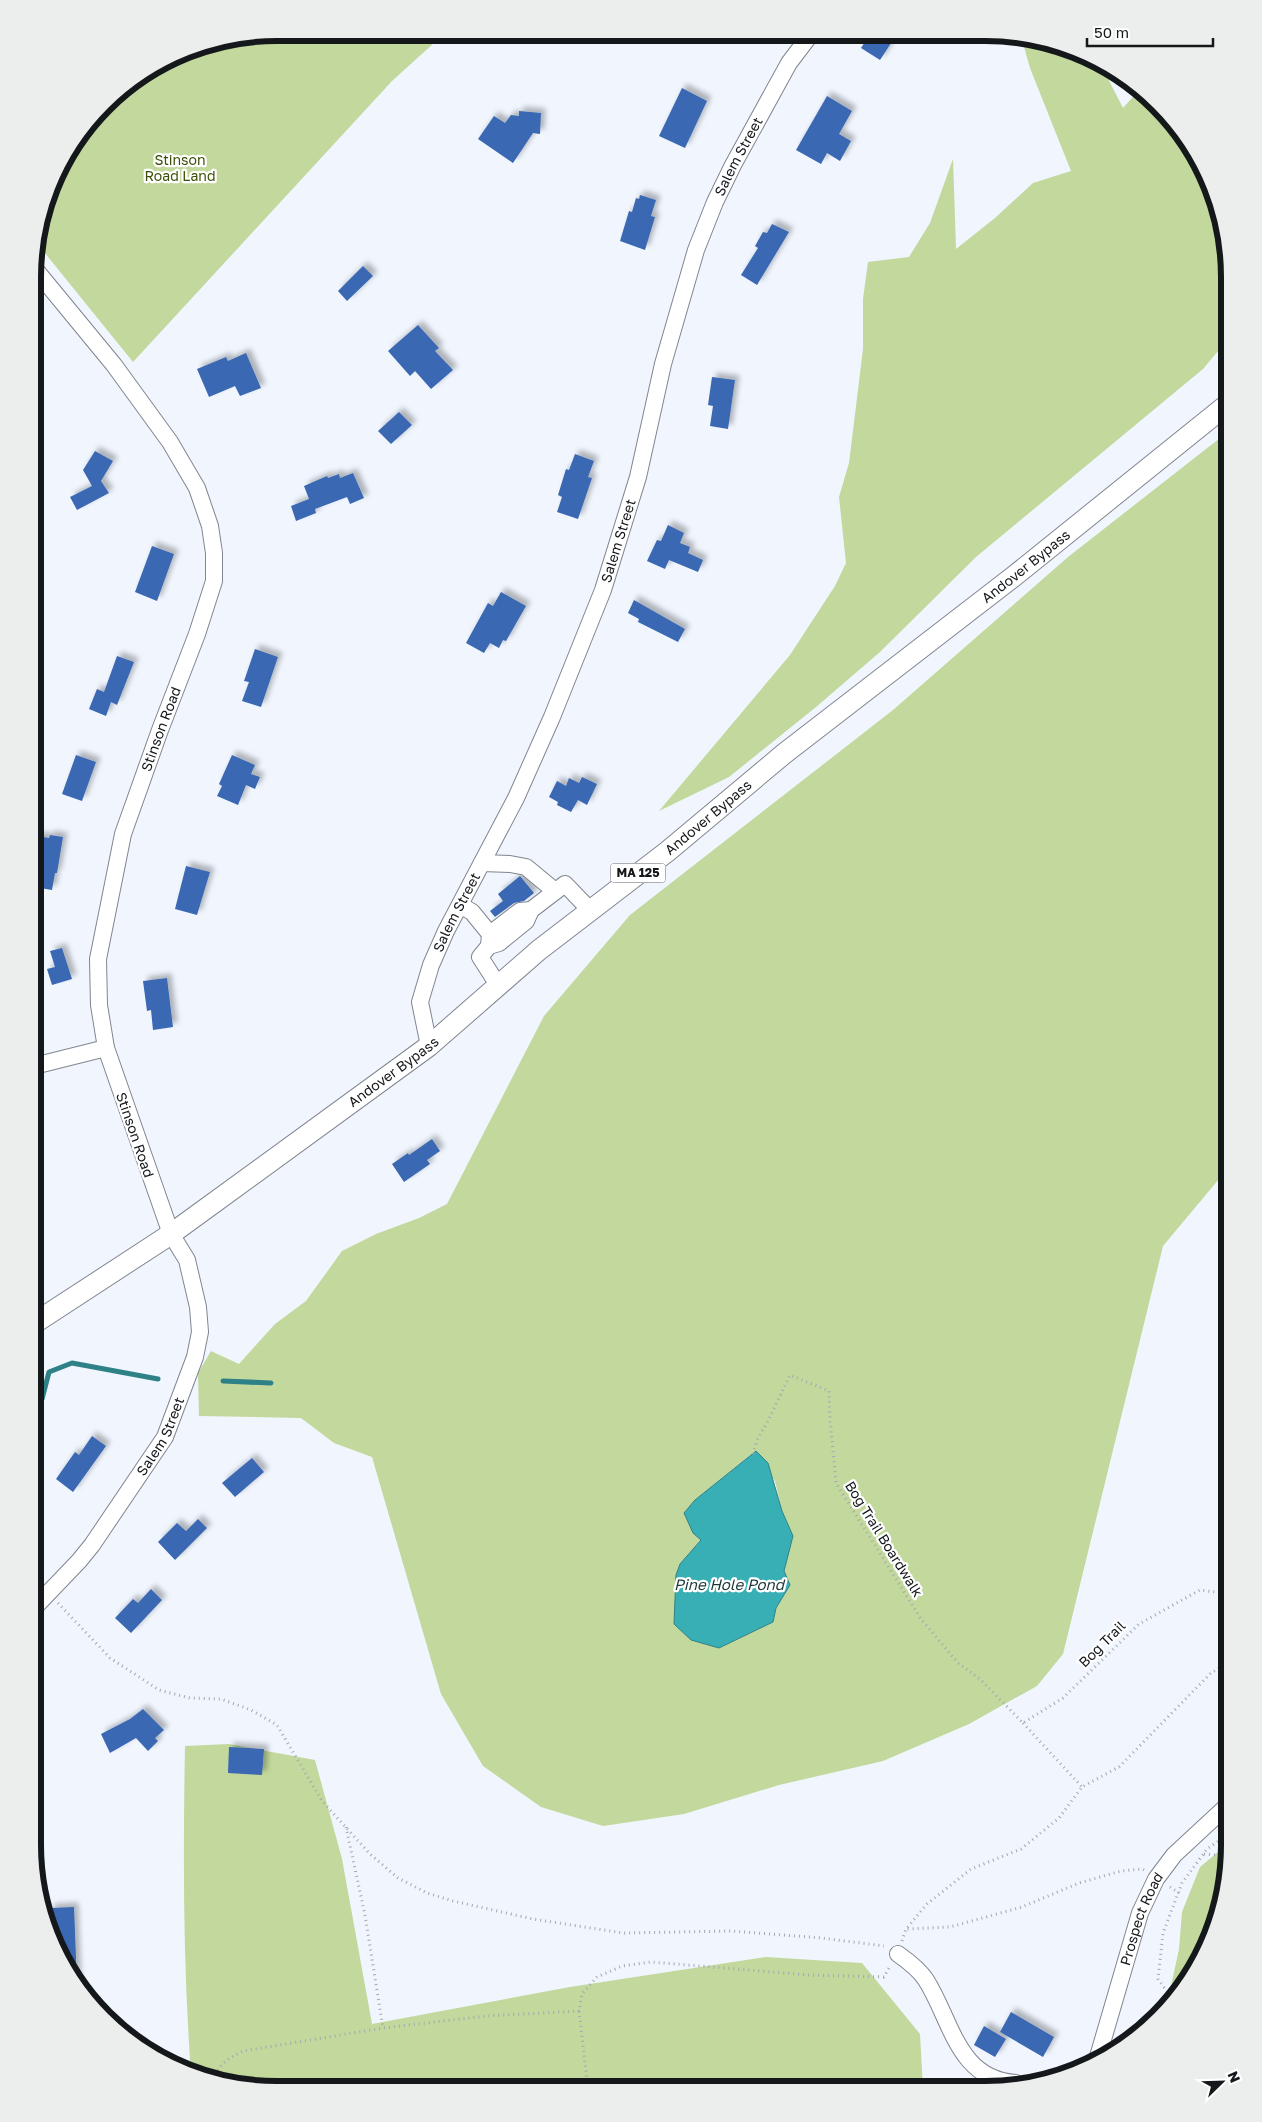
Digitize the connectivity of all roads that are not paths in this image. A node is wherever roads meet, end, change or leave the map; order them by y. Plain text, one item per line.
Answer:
1 (806, 41) edge
2 (41, 277) edge
3 (1221, 410) edge
4 (482, 863) junction
5 (555, 891) junction
6 (460, 905) junction
7 (590, 910) junction
8 (490, 940) junction
9 (498, 985) junction
10 (428, 1046) junction
11 (106, 1048) junction
12 (41, 1064) edge
13 (171, 1234) junction
14 (41, 1319) edge
15 (41, 1600) edge
16 (1221, 1812) edge
17 (898, 1954) road end
18 (1100, 2051) edge
19 (996, 2080) edge

1 - 4 street, Salem Street
2 - 11 street, Stinson Road
3 - 7 main road, Andover Bypass / MA 125
4 - 5 street
4 - 6 street, Salem Street
5 - 7 street
5 - 8 street
6 - 8 street
6 - 10 street, Salem Street
7 - 9 main road, Andover Bypass / MA 125
8 - 9 street
9 - 10 main road, Andover Bypass / MA 125
10 - 13 main road, Andover Bypass / MA 125
11 - 12 street
11 - 13 street, Stinson Road
13 - 14 main road, Andover Bypass / MA 125
13 - 15 street, Salem Street
16 - 18 street, Prospect Road
17 - 19 street

